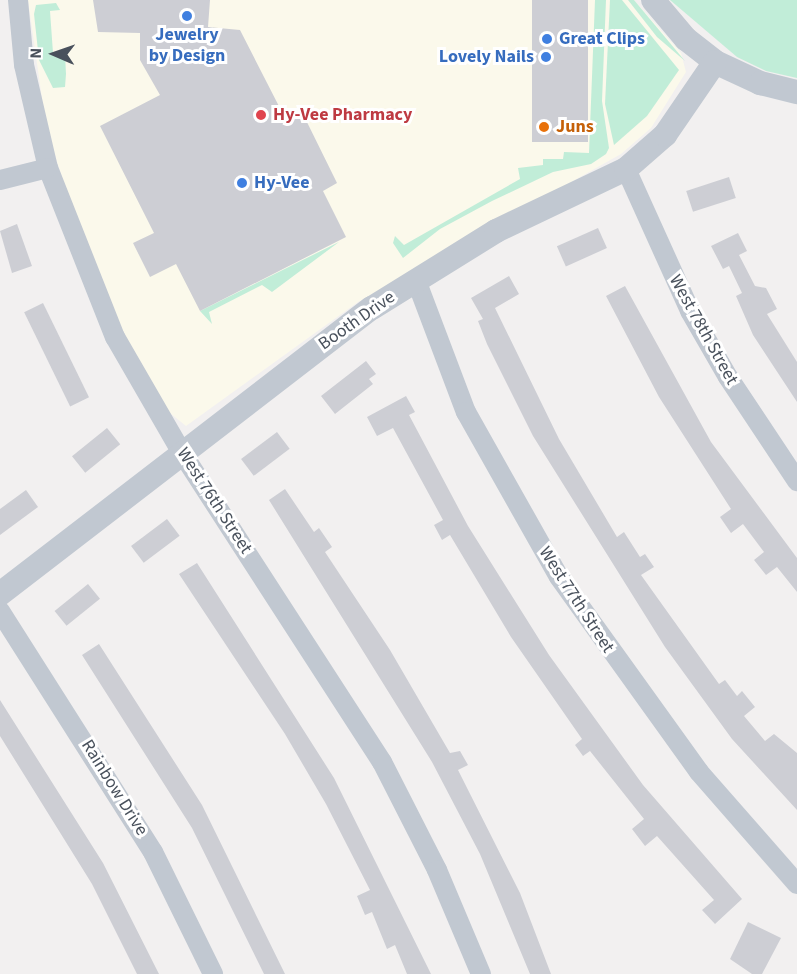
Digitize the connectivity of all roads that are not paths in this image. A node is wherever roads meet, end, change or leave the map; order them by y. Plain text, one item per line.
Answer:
1 (18, 0) edge
2 (653, 0) edge
3 (715, 62) junction
4 (797, 92) edge
5 (48, 168) junction
6 (626, 169) junction
7 (0, 180) edge
8 (416, 280) junction
9 (182, 453) junction
10 (797, 481) edge
11 (0, 594) edge
12 (0, 611) edge
13 (797, 884) edge
14 (213, 974) edge
15 (481, 974) edge

1 - 5 street, West 76th Street
2 - 3 street
3 - 4 street
3 - 6 street, Booth Drive
5 - 7 street
5 - 9 street, West 76th Street
6 - 8 street, Booth Drive
6 - 10 street, West 78th Street
8 - 9 street, Booth Drive
8 - 13 street, West 77th Street
9 - 11 street, Booth Drive
9 - 15 street, West 76th Street
12 - 14 street, Rainbow Drive

